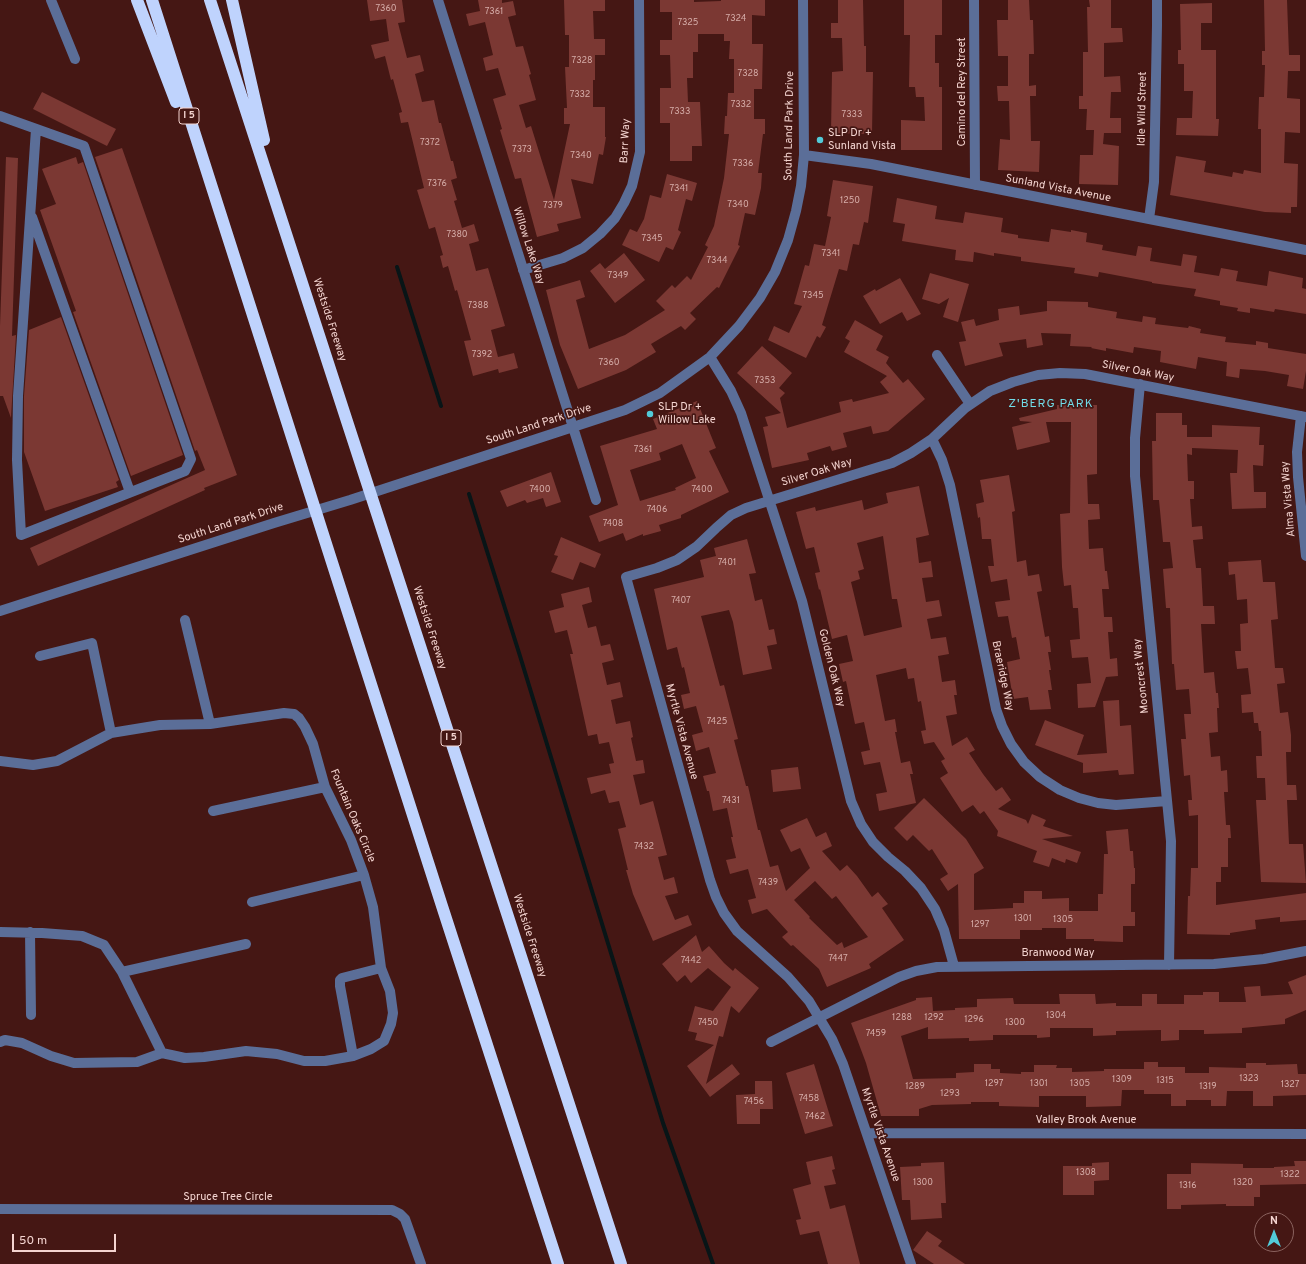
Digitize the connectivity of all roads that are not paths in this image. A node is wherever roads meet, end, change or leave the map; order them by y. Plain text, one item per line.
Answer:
1 (51, 0) edge
2 (137, 0) edge
3 (152, 0) edge
4 (210, 0) edge
5 (232, 0) edge
6 (438, 0) edge
7 (639, 0) edge
8 (803, 0) edge
9 (974, 0) edge
10 (1157, 0) edge
11 (75, 59) dead end
12 (0, 116) edge
13 (36, 129) junction
14 (804, 155) junction
15 (975, 185) junction
16 (280, 211) junction
17 (31, 213) junction
18 (1149, 219) junction
19 (226, 232) junction
20 (1306, 250) edge
21 (523, 270) junction
22 (936, 355) dead end
23 (710, 357) junction
24 (1140, 384) junction
25 (970, 404) junction
26 (1304, 416) edge
27 (572, 427) junction
28 (932, 439) junction
29 (130, 492) junction
30 (596, 500) dead end
31 (770, 500) junction
32 (1306, 556) edge
33 (0, 611) edge
34 (185, 620) dead end
35 (40, 656) dead end
36 (210, 724) junction
37 (111, 733) junction
38 (0, 760) edge
39 (325, 787) junction
40 (1168, 801) junction
41 (214, 811) dead end
42 (364, 876) junction
43 (252, 902) dead end
44 (0, 932) edge
45 (30, 932) junction
46 (246, 944) dead end
47 (1306, 951) edge
48 (1169, 965) junction
49 (954, 966) junction
50 (380, 968) junction
51 (122, 972) junction
52 (31, 1015) dead end
53 (820, 1017) junction
54 (0, 1042) edge
55 (771, 1042) dead end
56 (162, 1053) junction
57 (353, 1056) junction
58 (867, 1133) junction
59 (1306, 1134) edge
60 (0, 1209) edge
61 (420, 1264) edge
62 (558, 1264) edge
63 (621, 1264) edge
64 (911, 1264) edge

1 - 11 street
2 - 19 highway
3 - 19 highway, I 5
4 - 16 highway, Westside Freeway / I 5
5 - 16 highway
6 - 21 street, Willow Lake Way
7 - 21 street, Barr Way
8 - 14 street, South Land Park Drive
9 - 15 street, Camino del Rey Street
10 - 18 street, Idle Wild Street
12 - 13 street
13 - 17 street
13 - 29 street
14 - 15 street, Sunland Vista Avenue
14 - 23 street, South Land Park Drive
15 - 18 street, Sunland Vista Avenue
16 - 63 highway, Westside Freeway / I 5
17 - 29 street
17 - 29 street
18 - 20 street, Sunland Vista Avenue
19 - 62 highway, I 5
21 - 27 street, Willow Lake Way
22 - 25 street
23 - 27 street, South Land Park Drive
23 - 31 street, Golden Oak Way
24 - 25 street, Silver Oak Way
24 - 26 street, Silver Oak Way
24 - 40 street, Mooncrest Way
25 - 28 street, Silver Oak Way
26 - 32 street, Alma Vista Way
27 - 30 street, Willow Lake Way
27 - 33 street, South Land Park Drive
28 - 31 street, Silver Oak Way
28 - 40 street, Braeridge Way
31 - 49 street, Golden Oak Way
31 - 53 street, Myrtle Vista Avenue
34 - 36 street
35 - 37 street
36 - 37 street, Fountain Oaks Circle
36 - 39 street, Fountain Oaks Circle
37 - 38 street, Fountain Oaks Circle
39 - 41 street
39 - 42 street, Fountain Oaks Circle
40 - 48 street, Mooncrest Way
42 - 43 street
42 - 50 street, Fountain Oaks Circle
44 - 45 street
45 - 51 street
45 - 52 street
46 - 51 street
47 - 48 street, Branwood Way
48 - 49 street, Branwood Way
49 - 53 street, Branwood Way
50 - 57 street, Fountain Oaks Circle
50 - 57 street
51 - 56 street
53 - 55 street
53 - 58 street, Myrtle Vista Avenue
54 - 56 street
56 - 57 street, Fountain Oaks Circle
58 - 59 street, Valley Brook Avenue
58 - 64 street, Myrtle Vista Avenue
60 - 61 street, Spruce Tree Circle

